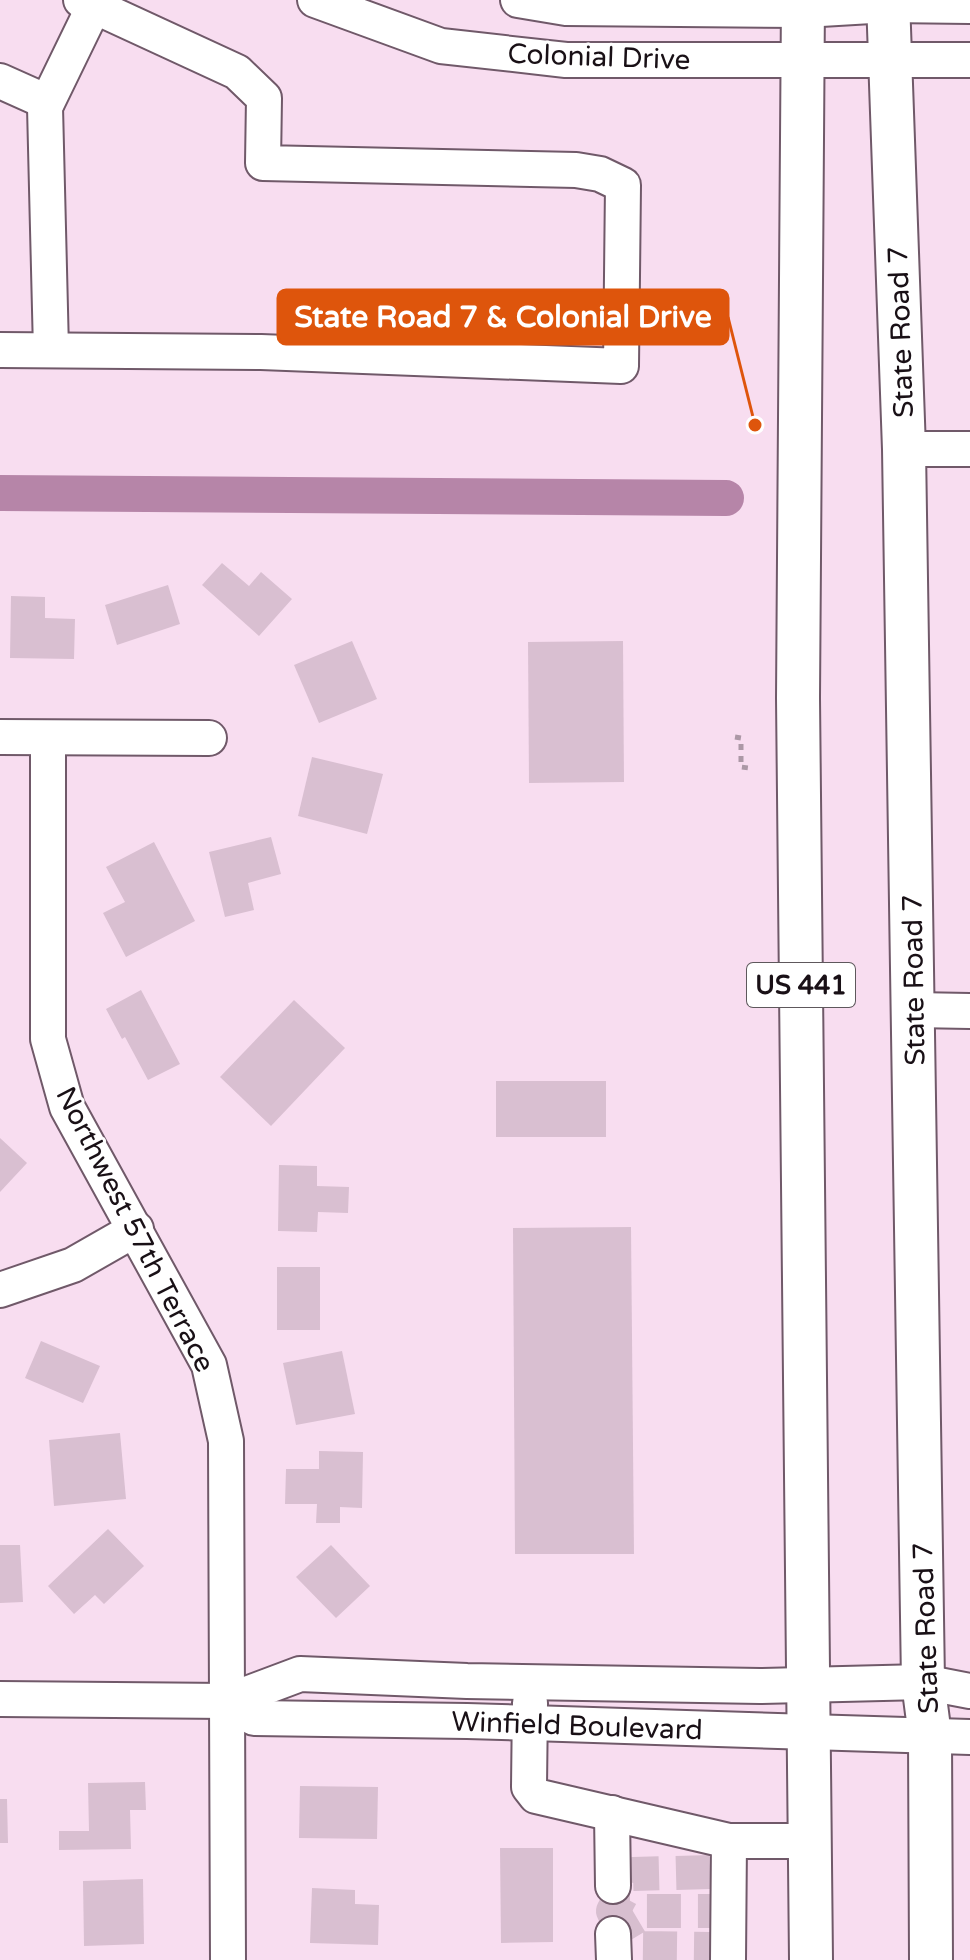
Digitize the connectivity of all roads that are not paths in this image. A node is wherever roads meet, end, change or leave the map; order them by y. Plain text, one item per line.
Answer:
1 (315, 0) edge
2 (518, 0) edge
3 (91, 2) edge
4 (888, 2) edge
5 (804, 5) edge
6 (970, 6) edge
7 (890, 59) junction
8 (804, 60) junction
9 (970, 60) edge
10 (0, 81) edge
11 (47, 102) junction
12 (0, 350) edge
13 (51, 350) junction
14 (904, 449) junction
15 (970, 449) edge
16 (0, 737) edge
17 (48, 738) junction
18 (209, 738) dead end
19 (914, 1010) junction
20 (970, 1011) edge
21 (136, 1229) junction
22 (0, 1290) edge
23 (532, 1682) junction
24 (923, 1682) junction
25 (809, 1686) junction
26 (970, 1691) edge
27 (0, 1699) edge
28 (228, 1701) junction
29 (529, 1724) junction
30 (809, 1731) junction
31 (950, 1736) edge
32 (612, 1813) junction
33 (729, 1841) junction
34 (810, 1841) junction
35 (710, 1872) dead end
36 (613, 1886) tunnel mouth
37 (719, 1911) junction
38 (719, 1955) edge
39 (228, 1960) edge
40 (811, 1960) edge
41 (931, 1960) edge

1 - 8 street, Colonial Drive
2 - 5 street, Colonial Drive
3 - 11 street
3 - 13 street
4 - 5 street, Colonial Drive
4 - 6 street, Colonial Drive
4 - 7 main road, State Road 7
5 - 8 main road, US 441
7 - 8 street, Colonial Drive
7 - 9 street, Colonial Drive
7 - 14 main road, State Road 7
8 - 25 main road, US 441
10 - 11 street
11 - 13 street
12 - 13 street
14 - 15 street
14 - 19 main road, State Road 7
16 - 17 street
17 - 18 street
17 - 21 street, Northwest 57th Terrace
19 - 20 street
19 - 24 main road, State Road 7
21 - 22 street
21 - 28 street, Northwest 57th Terrace
23 - 25 street, Winfield Boulevard
23 - 28 street, Winfield Boulevard
23 - 29 street
24 - 25 street, Winfield Boulevard
24 - 26 street, Winfield Boulevard
24 - 31 main road, State Road 7
25 - 30 main road, US 441
27 - 28 street, Winfield Boulevard
28 - 29 street, Winfield Boulevard
28 - 39 street, Northwest 57th Terrace
29 - 30 street, Winfield Boulevard
29 - 32 street
30 - 31 street, Winfield Boulevard
30 - 34 main road, US 441
31 - 41 main road, State Road 7
32 - 33 street
32 - 36 street
33 - 34 street
33 - 37 street
34 - 40 main road, US 441
35 - 37 street
37 - 38 street

